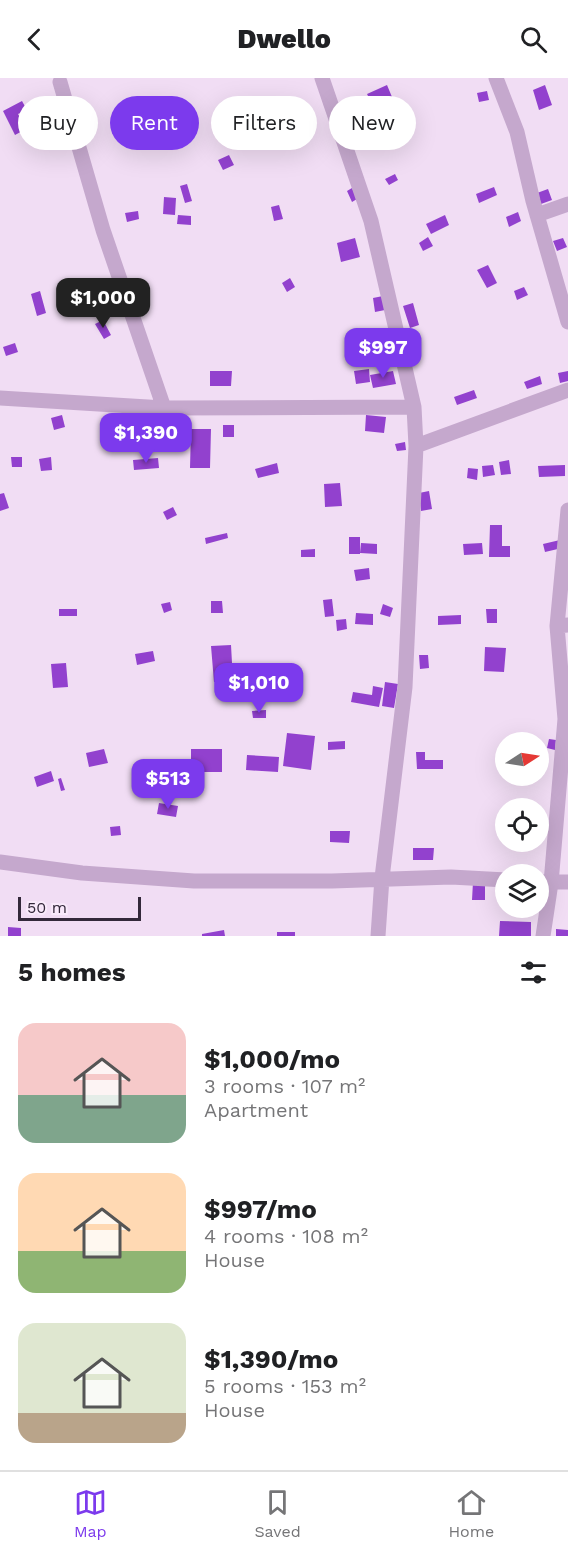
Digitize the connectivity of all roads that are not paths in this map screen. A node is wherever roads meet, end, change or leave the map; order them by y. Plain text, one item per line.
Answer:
1 (322, 78) edge
2 (495, 78) edge
3 (61, 79) edge
4 (568, 204) edge
5 (537, 215) junction
6 (568, 322) edge
7 (568, 390) edge
8 (0, 398) edge
9 (414, 407) junction
10 (164, 408) junction
11 (416, 446) junction
12 (568, 510) edge
13 (562, 626) edge
14 (0, 862) edge
15 (547, 864) edge
16 (382, 878) junction
17 (495, 879) edge
18 (568, 882) edge
19 (549, 883) edge
20 (544, 918) edge
21 (378, 936) edge
22 (543, 936) edge

1 - 9 street
2 - 5 street
3 - 10 street
4 - 5 street
5 - 6 street
7 - 11 street
8 - 10 street
9 - 10 street
9 - 11 street
11 - 16 street
12 - 13 street
13 - 15 street
14 - 16 street
16 - 17 street
16 - 21 street
18 - 19 street
20 - 22 street

